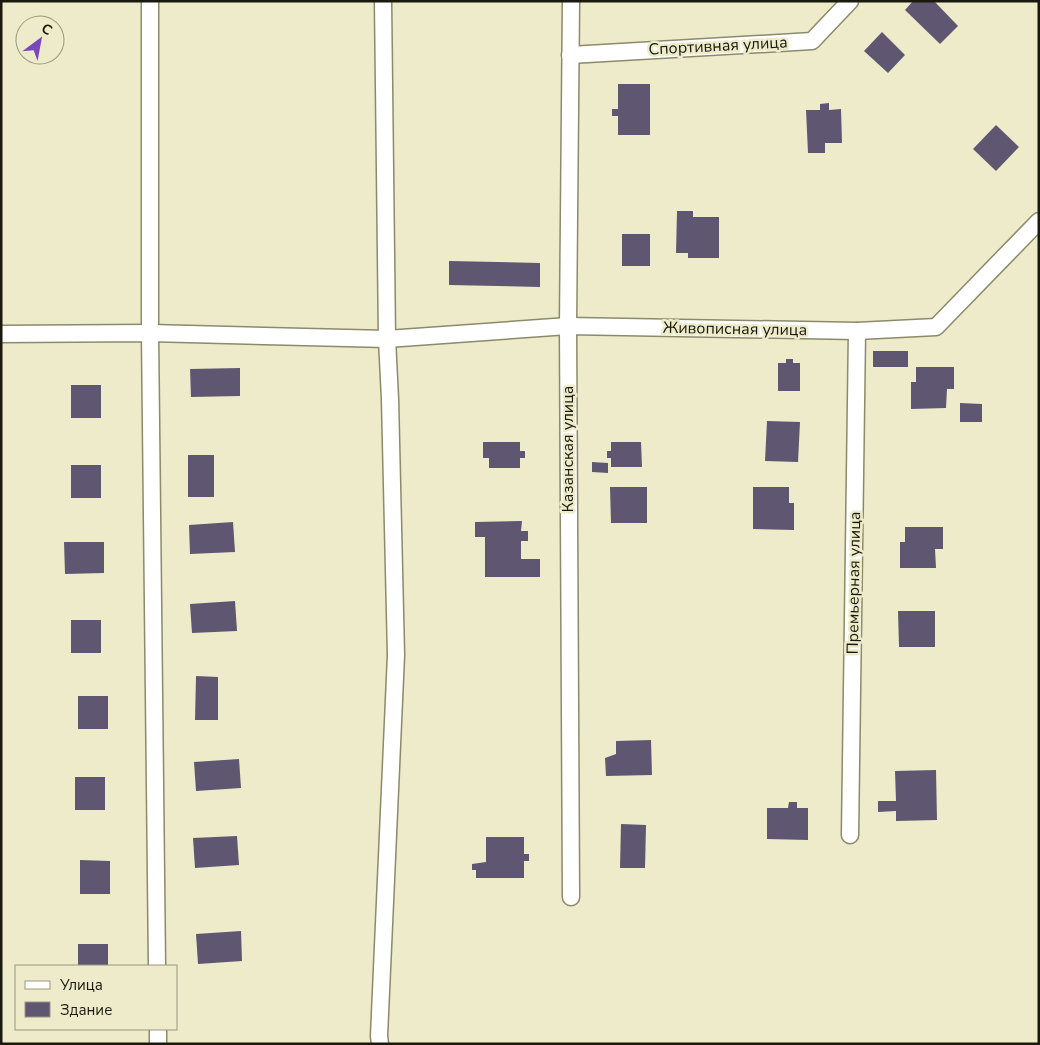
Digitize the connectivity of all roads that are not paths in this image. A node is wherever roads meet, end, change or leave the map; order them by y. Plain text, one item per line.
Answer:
1 (150, 1) edge
2 (383, 1) edge
3 (571, 1) edge
4 (850, 1) edge
5 (570, 55) junction
6 (1039, 221) edge
7 (568, 326) junction
8 (857, 331) junction
9 (150, 333) junction
10 (1, 334) edge
11 (387, 339) junction
12 (850, 835) dead end
13 (571, 897) dead end
14 (157, 965) edge
15 (158, 1030) edge
16 (158, 1044) edge
17 (380, 1044) edge

1 - 9 street
2 - 11 street
3 - 5 street, Казанская улица
4 - 5 street, Спортивная улица
5 - 7 street, Казанская улица
6 - 8 street, Живописная улица
7 - 8 street, Живописная улица
7 - 11 street, Живописная улица
7 - 13 street, Казанская улица
8 - 12 street, Премьерная улица
9 - 10 street, Живописная улица
9 - 11 street, Живописная улица
9 - 14 street
11 - 17 street
15 - 16 street

